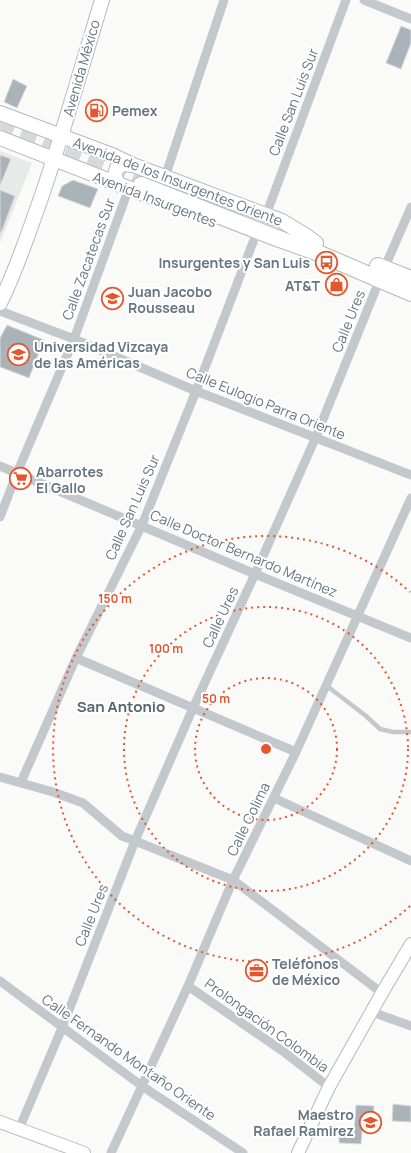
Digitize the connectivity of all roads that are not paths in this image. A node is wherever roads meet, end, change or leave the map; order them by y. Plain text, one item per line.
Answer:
1 (102, 0) edge
2 (224, 0) edge
3 (346, 0) edge
4 (364, 0) edge
5 (411, 19) edge
6 (0, 113) edge
7 (61, 136) junction
8 (0, 138) edge
9 (54, 159) junction
10 (133, 165) junction
11 (165, 177) junction
12 (134, 184) junction
13 (411, 207) edge
14 (266, 215) junction
15 (294, 228) joint
16 (255, 237) junction
17 (314, 247) junction
18 (382, 274) junction
19 (411, 279) edge
20 (411, 293) edge
21 (0, 303) edge
22 (0, 311) edge
23 (74, 340) junction
24 (196, 391) junction
25 (315, 439) junction
26 (0, 466) edge
27 (17, 472) junction
28 (411, 475) edge
29 (411, 498) edge
30 (0, 517) edge
31 (142, 525) junction
32 (255, 574) junction
33 (358, 617) junction
34 (411, 638) edge
35 (76, 658) junction
36 (327, 686) junction
37 (193, 708) junction
38 (411, 732) edge
39 (296, 752) junction
40 (0, 776) edge
41 (21, 782) junction
42 (274, 798) junction
43 (135, 841) junction
44 (411, 861) edge
45 (233, 880) junction
46 (411, 944) edge
47 (0, 981) edge
48 (188, 986) junction
49 (382, 993) junction
50 (372, 1012) junction
51 (411, 1026) edge
52 (62, 1028) junction
53 (142, 1086) junction
54 (329, 1087) junction
55 (0, 1122) edge
56 (19, 1129) junction
57 (84, 1153) edge
58 (111, 1153) edge
59 (243, 1153) edge
60 (298, 1153) edge

1 - 7 main road, Avenida México
2 - 11 street
3 - 14 street, Calle San Luis Sur
4 - 5 street
6 - 7 main road, Avenida de los Insurgentes Oriente
7 - 9 main road, Avenida México
7 - 10 main road, Avenida de los Insurgentes Oriente
8 - 9 main road, Avenida Insurgentes
9 - 12 main road, Avenida Insurgentes
9 - 21 main road, Avenida México
10 - 11 main road, Avenida de los Insurgentes Oriente
10 - 12 main road
11 - 14 main road, Avenida de los Insurgentes Oriente
12 - 16 main road, Avenida Insurgentes
12 - 17 highway, Avenida Insurgentes
12 - 23 street, Calle Zacatecas Sur
13 - 18 street, Calle Ures
14 - 15 main road, Avenida de los Insurgentes Oriente
15 - 17 main road, Avenida Insurgentes
16 - 17 main road, Avenida Insurgentes
16 - 24 street, Calle San Luis Sur
17 - 18 highway, Avenida Insurgentes
18 - 19 highway, Avenida Insurgentes
18 - 20 highway, Avenida Insurgentes
18 - 25 street, Calle Ures
22 - 23 street, Calle Eulogio Parra Oriente
23 - 24 street, Calle Eulogio Parra Oriente
23 - 27 street, Calle Zacatecas Sur
24 - 25 street, Calle Eulogio Parra Oriente
24 - 31 street, Calle San Luis Sur
25 - 28 street, Calle Eulogio Parra Oriente
25 - 32 street, Calle Ures
26 - 27 street, Calle Doctor Bernardo Martínez
27 - 30 street, Calle Zacatecas Sur
27 - 31 street, Calle Doctor Bernardo Martínez
29 - 33 street, Calle Colima
31 - 32 street, Calle Doctor Bernardo Martínez
31 - 35 street, Calle San Luis Sur
32 - 33 street, Calle Doctor Bernardo Martínez
32 - 37 street, Calle Ures
33 - 34 street, Calle Doctor Bernardo Martínez
33 - 36 street, Calle Colima
35 - 37 street
35 - 41 street, Calle San Luis Sur
36 - 38 lane
36 - 39 street, Calle Colima
37 - 39 street
37 - 43 street, Calle Ures
39 - 42 street, Calle Colima
40 - 41 street
41 - 43 street
42 - 44 street
42 - 45 street, Calle Colima
43 - 45 street
43 - 52 street, Calle Ures
45 - 48 street, Calle Colima
45 - 49 street
46 - 49 main road
47 - 52 street, Calle Fernando Montaño Oriente
48 - 53 street, Calle Colima
48 - 54 street, Prolongación Colombia
49 - 50 main road
50 - 51 street
50 - 54 main road
52 - 53 street, Calle Fernando Montaño Oriente
52 - 56 street, Calle Ures
53 - 58 street, Calle Colima
53 - 59 street, Calle Fernando Montaño Oriente
54 - 60 main road
55 - 56 main road
56 - 57 main road

